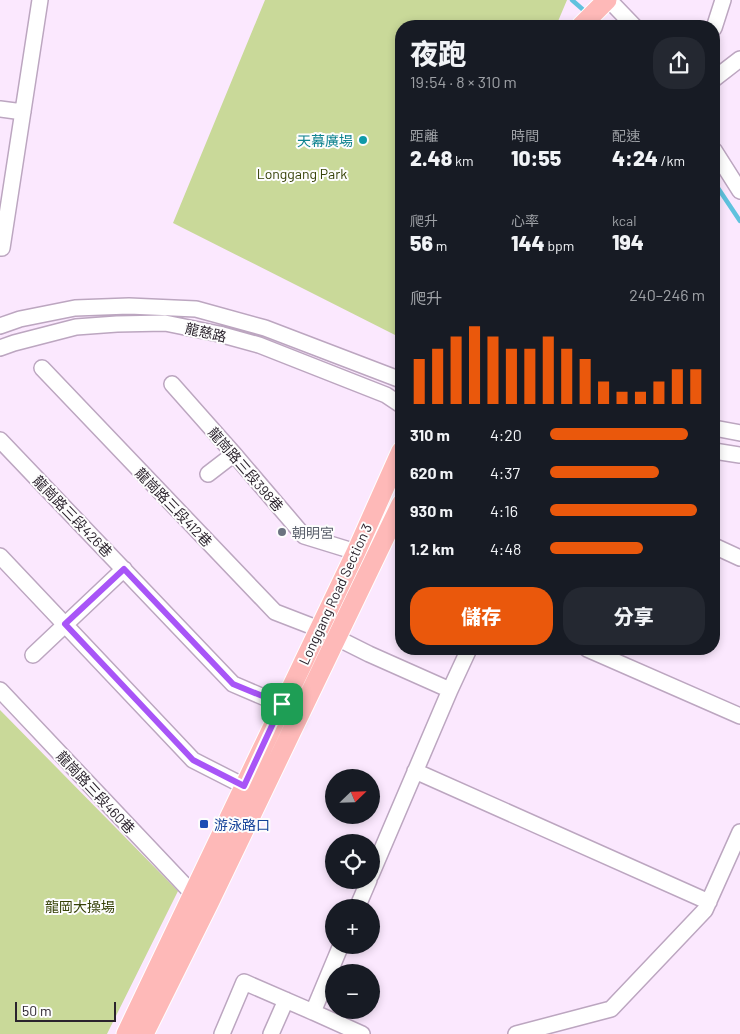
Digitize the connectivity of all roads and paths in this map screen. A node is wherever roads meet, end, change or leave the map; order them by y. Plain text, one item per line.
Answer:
1 (40, 0) edge
2 (608, 0) edge
3 (723, 0) edge
4 (587, 20) edge
5 (605, 20) edge
6 (628, 20) edge
7 (717, 20) edge
8 (739, 61) edge
9 (720, 75) edge
10 (0, 109) edge
11 (23, 112) junction
12 (720, 158) edge
13 (739, 185) edge
14 (0, 248) edge
15 (0, 326) edge
16 (0, 348) edge
17 (42, 368) dead end
18 (395, 378) edge
19 (172, 384) dead end
20 (395, 401) edge
21 (720, 429) edge
22 (740, 433) edge
23 (0, 440) edge
24 (720, 451) edge
25 (234, 454) junction
26 (740, 455) edge
27 (395, 464) edge
28 (208, 474) dead end
29 (395, 517) edge
30 (720, 549) edge
31 (356, 552) junction
32 (0, 556) edge
33 (740, 558) edge
34 (124, 569) junction
35 (65, 624) junction
36 (319, 629) junction
37 (337, 638) junction
38 (33, 655) dead end
39 (466, 655) edge
40 (601, 655) edge
41 (0, 690) edge
42 (450, 690) junction
43 (282, 704) junction
44 (740, 716) edge
45 (415, 771) junction
46 (244, 786) junction
47 (740, 832) edge
48 (380, 854) edge
49 (192, 893) junction
50 (708, 902) junction
51 (208, 903) junction
52 (337, 954) edge
53 (286, 1000) junction
54 (313, 1012) junction
55 (126, 1034) edge
56 (144, 1034) edge
57 (222, 1034) edge
58 (271, 1034) edge
59 (362, 1034) edge
60 (516, 1034) edge

1 - 11 street
2 - 4 main road
2 - 5 main road
2 - 6 street
3 - 7 street
8 - 9 street
10 - 11 street
11 - 14 street
12 - 13 street
15 - 18 street, 龍慈路
16 - 20 street, 龍慈路
17 - 36 street, 龍崗路三段412巷
19 - 25 street, 龍崗路三段398巷
21 - 22 street
23 - 34 street, 龍崗路三段426巷
24 - 26 street
25 - 28 street
25 - 31 street, 龍崗路三段398巷
27 - 31 main road, Longgang Road Section 3
29 - 37 main road, Longgang Road Section 3
30 - 33 street
31 - 36 main road, Longgang Road Section 3
32 - 35 street
34 - 35 street
34 - 43 street, 龍崗路三段426巷
35 - 38 street
35 - 46 street
36 - 37 street, 龍崗路三段412巷
36 - 43 main road, Longgang Road Section 3
37 - 42 street, 龍崗路三段412巷
37 - 51 main road, Longgang Road Section 3
39 - 42 street
40 - 44 street
41 - 49 street, 龍崗路三段460巷
42 - 45 street
43 - 46 main road, Longgang Road Section 3
45 - 48 street
45 - 50 street
46 - 49 main road, Longgang Road Section 3
47 - 50 street
49 - 51 street, 龍崗路三段460巷
49 - 55 main road, Longgang Road Section 3
50 - 60 street
51 - 56 main road, Longgang Road Section 3
52 - 54 street
53 - 54 street
53 - 57 street
53 - 58 street
54 - 59 street

